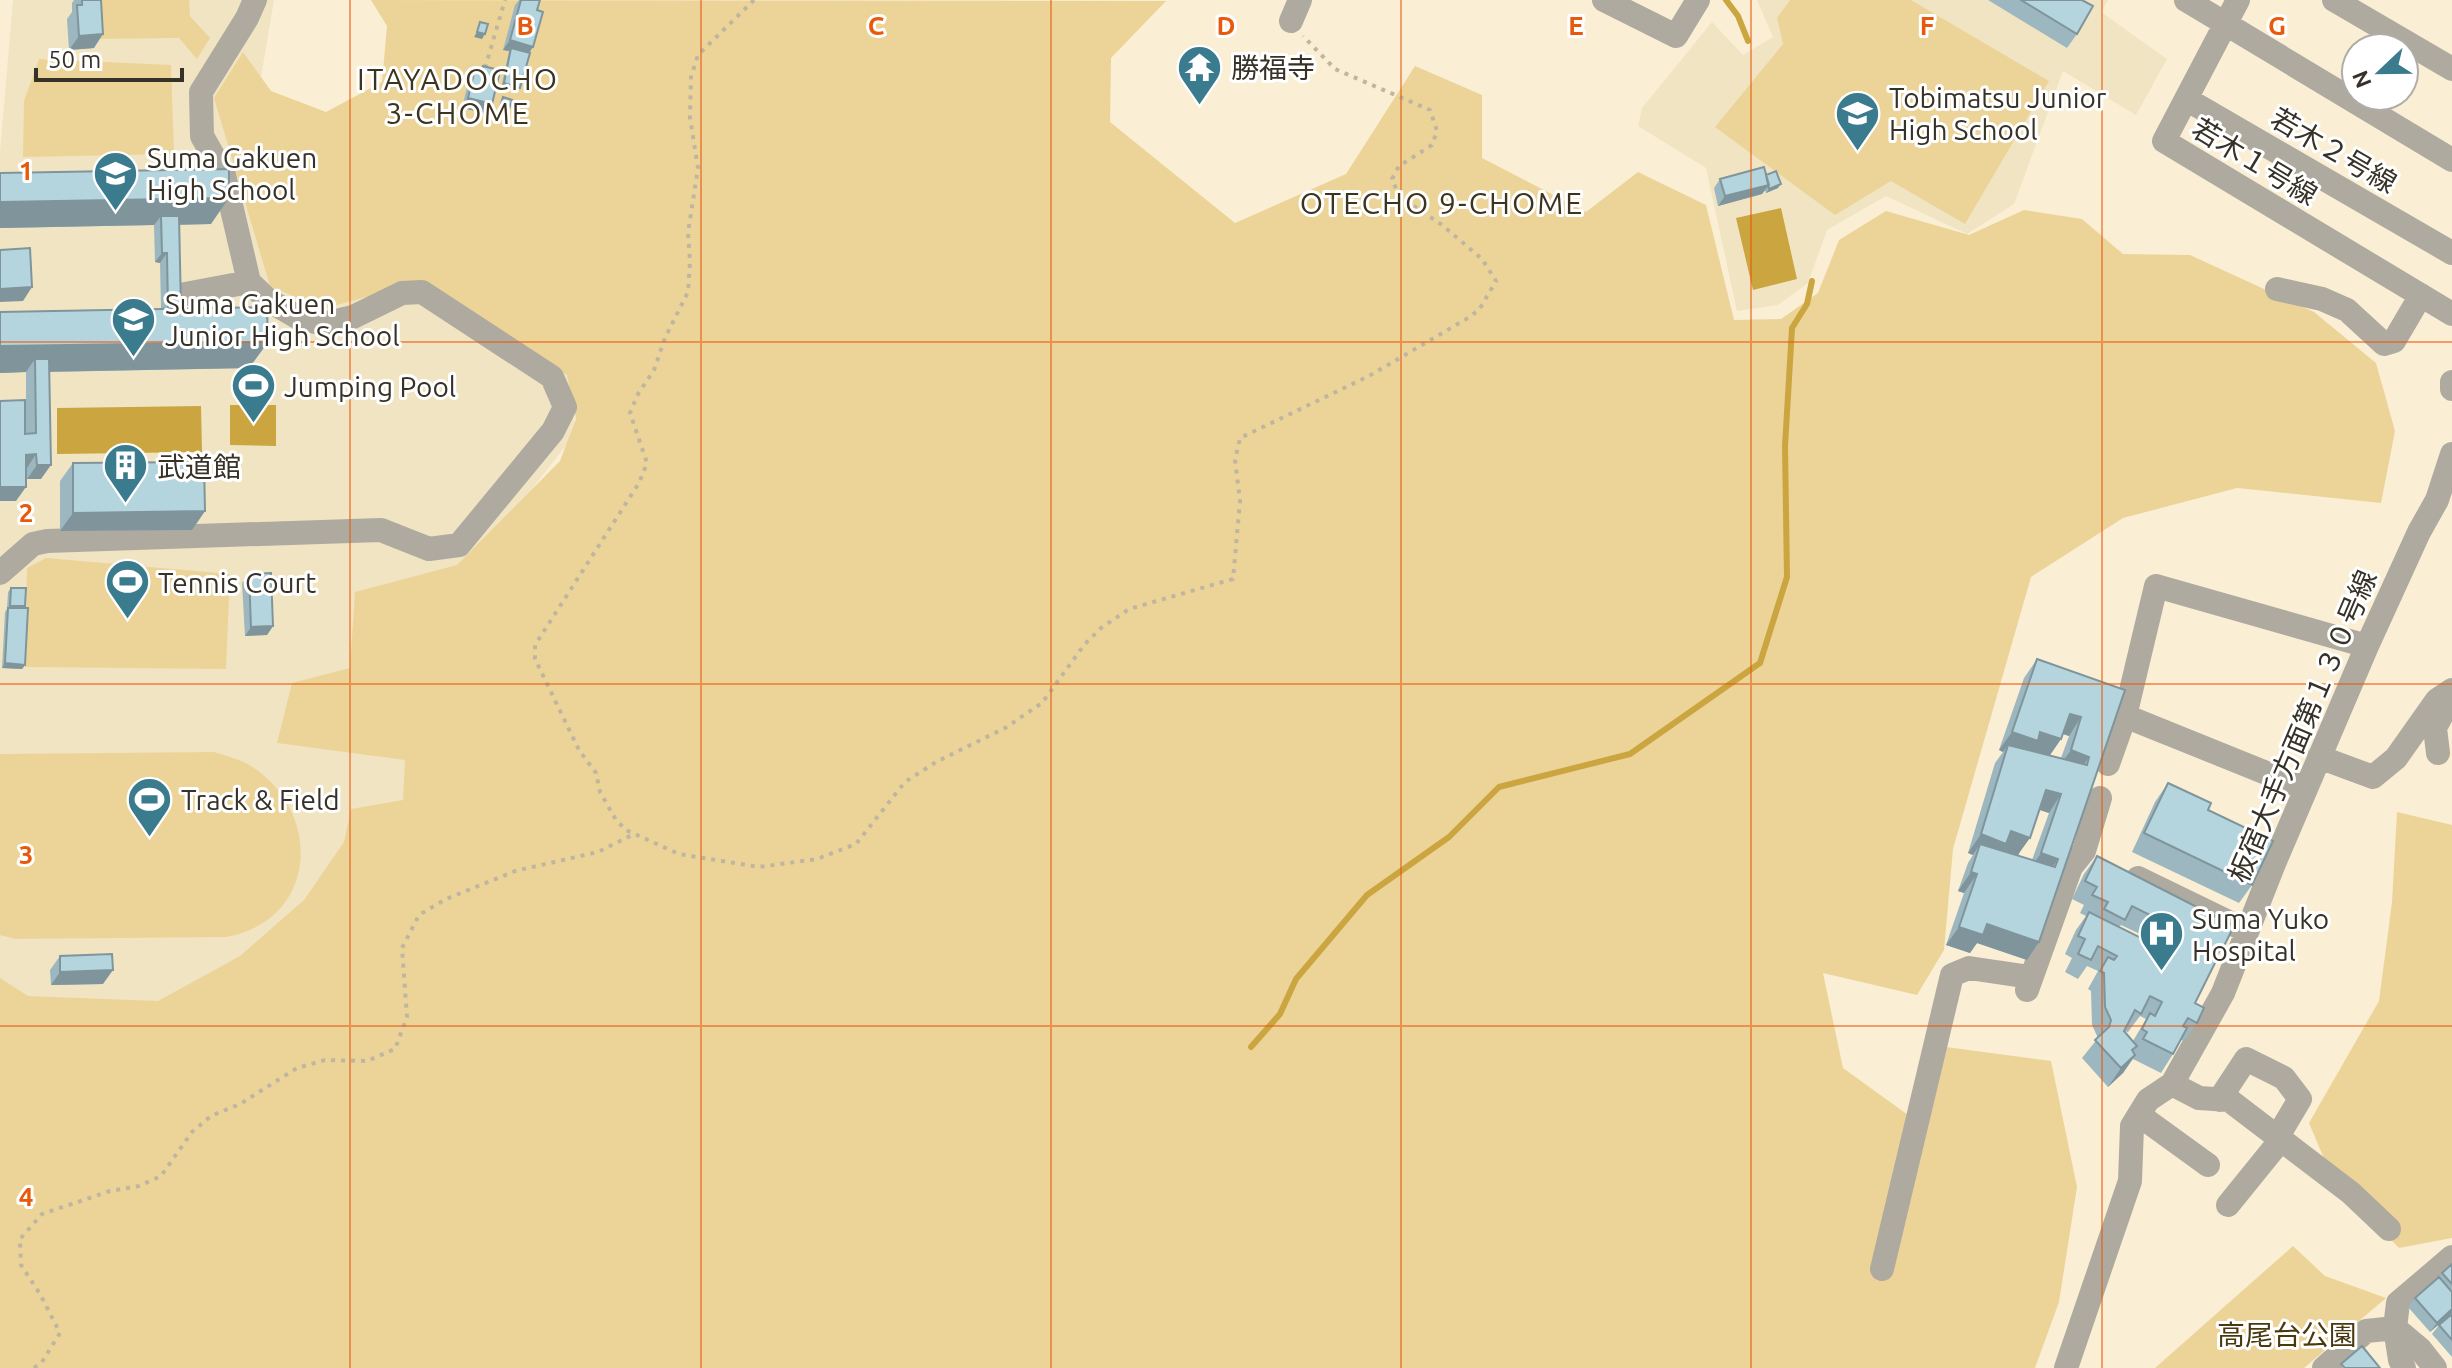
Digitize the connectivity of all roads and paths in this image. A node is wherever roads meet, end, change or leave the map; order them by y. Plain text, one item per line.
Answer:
1 (255, 0) edge
2 (505, 0) edge
3 (754, 0) edge
4 (1604, 0) edge
5 (1698, 0) edge
6 (2186, 0) edge
7 (2238, 0) edge
8 (2334, 0) edge
9 (1296, 10) edge
10 (2226, 23) junction
11 (485, 68) edge
12 (2452, 69) edge
13 (2186, 99) junction
14 (2452, 160) edge
15 (2452, 253) edge
16 (249, 282) junction
17 (2277, 289) dead end
18 (180, 295) edge
19 (2421, 295) junction
20 (2452, 314) edge
21 (2452, 382) edge
22 (2452, 389) edge
23 (2452, 454) edge
24 (0, 573) edge
25 (2367, 646) junction
26 (2452, 691) edge
27 (2125, 716) junction
28 (2438, 753) dead end
29 (2319, 757) junction
30 (2108, 764) edge
31 (2306, 789) junction
32 (2100, 798) dead end
33 (634, 834) junction
34 (2098, 858) junction
35 (2247, 931) junction
36 (2172, 1084) junction
37 (2219, 1100) junction
38 (2139, 1115) junction
39 (2278, 1138) junction
40 (2208, 1165) dead end
41 (2228, 1205) dead end
42 (2389, 1229) dead end
43 (2452, 1257) edge
44 (1882, 1269) dead end
45 (2395, 1328) junction
46 (34, 1368) edge
47 (2066, 1368) edge
48 (2324, 1368) edge
49 (2404, 1368) edge
50 (2435, 1368) edge

1 - 16 street
2 - 11 path
3 - 33 path
4 - 5 street
6 - 10 street
7 - 10 street, 若木１号線
8 - 12 street
9 - 33 path
10 - 13 street, 若木１号線
10 - 14 street
13 - 15 street, 若木２号線
13 - 19 street, 若木１号線
16 - 18 street
16 - 24 street
17 - 19 street
19 - 20 street, 若木１号線
21 - 22 street
23 - 25 street, 板宿大手方面第１３０号線
25 - 27 street
25 - 29 street, 板宿大手方面第１３０号線
26 - 28 street
26 - 29 street
27 - 30 street
27 - 31 street
29 - 31 street, 板宿大手方面第１３０号線
31 - 35 street, 板宿大手方面第１３０号線
32 - 34 street
33 - 46 path
34 - 35 street
34 - 44 street
35 - 36 street, 板宿大手方面第１３０号線
36 - 37 street
36 - 38 street, 板宿大手方面第１３０号線
37 - 39 street
37 - 39 street
38 - 40 street
38 - 47 street
39 - 41 street
39 - 42 street
43 - 45 street
45 - 48 street
45 - 49 street
45 - 50 street

